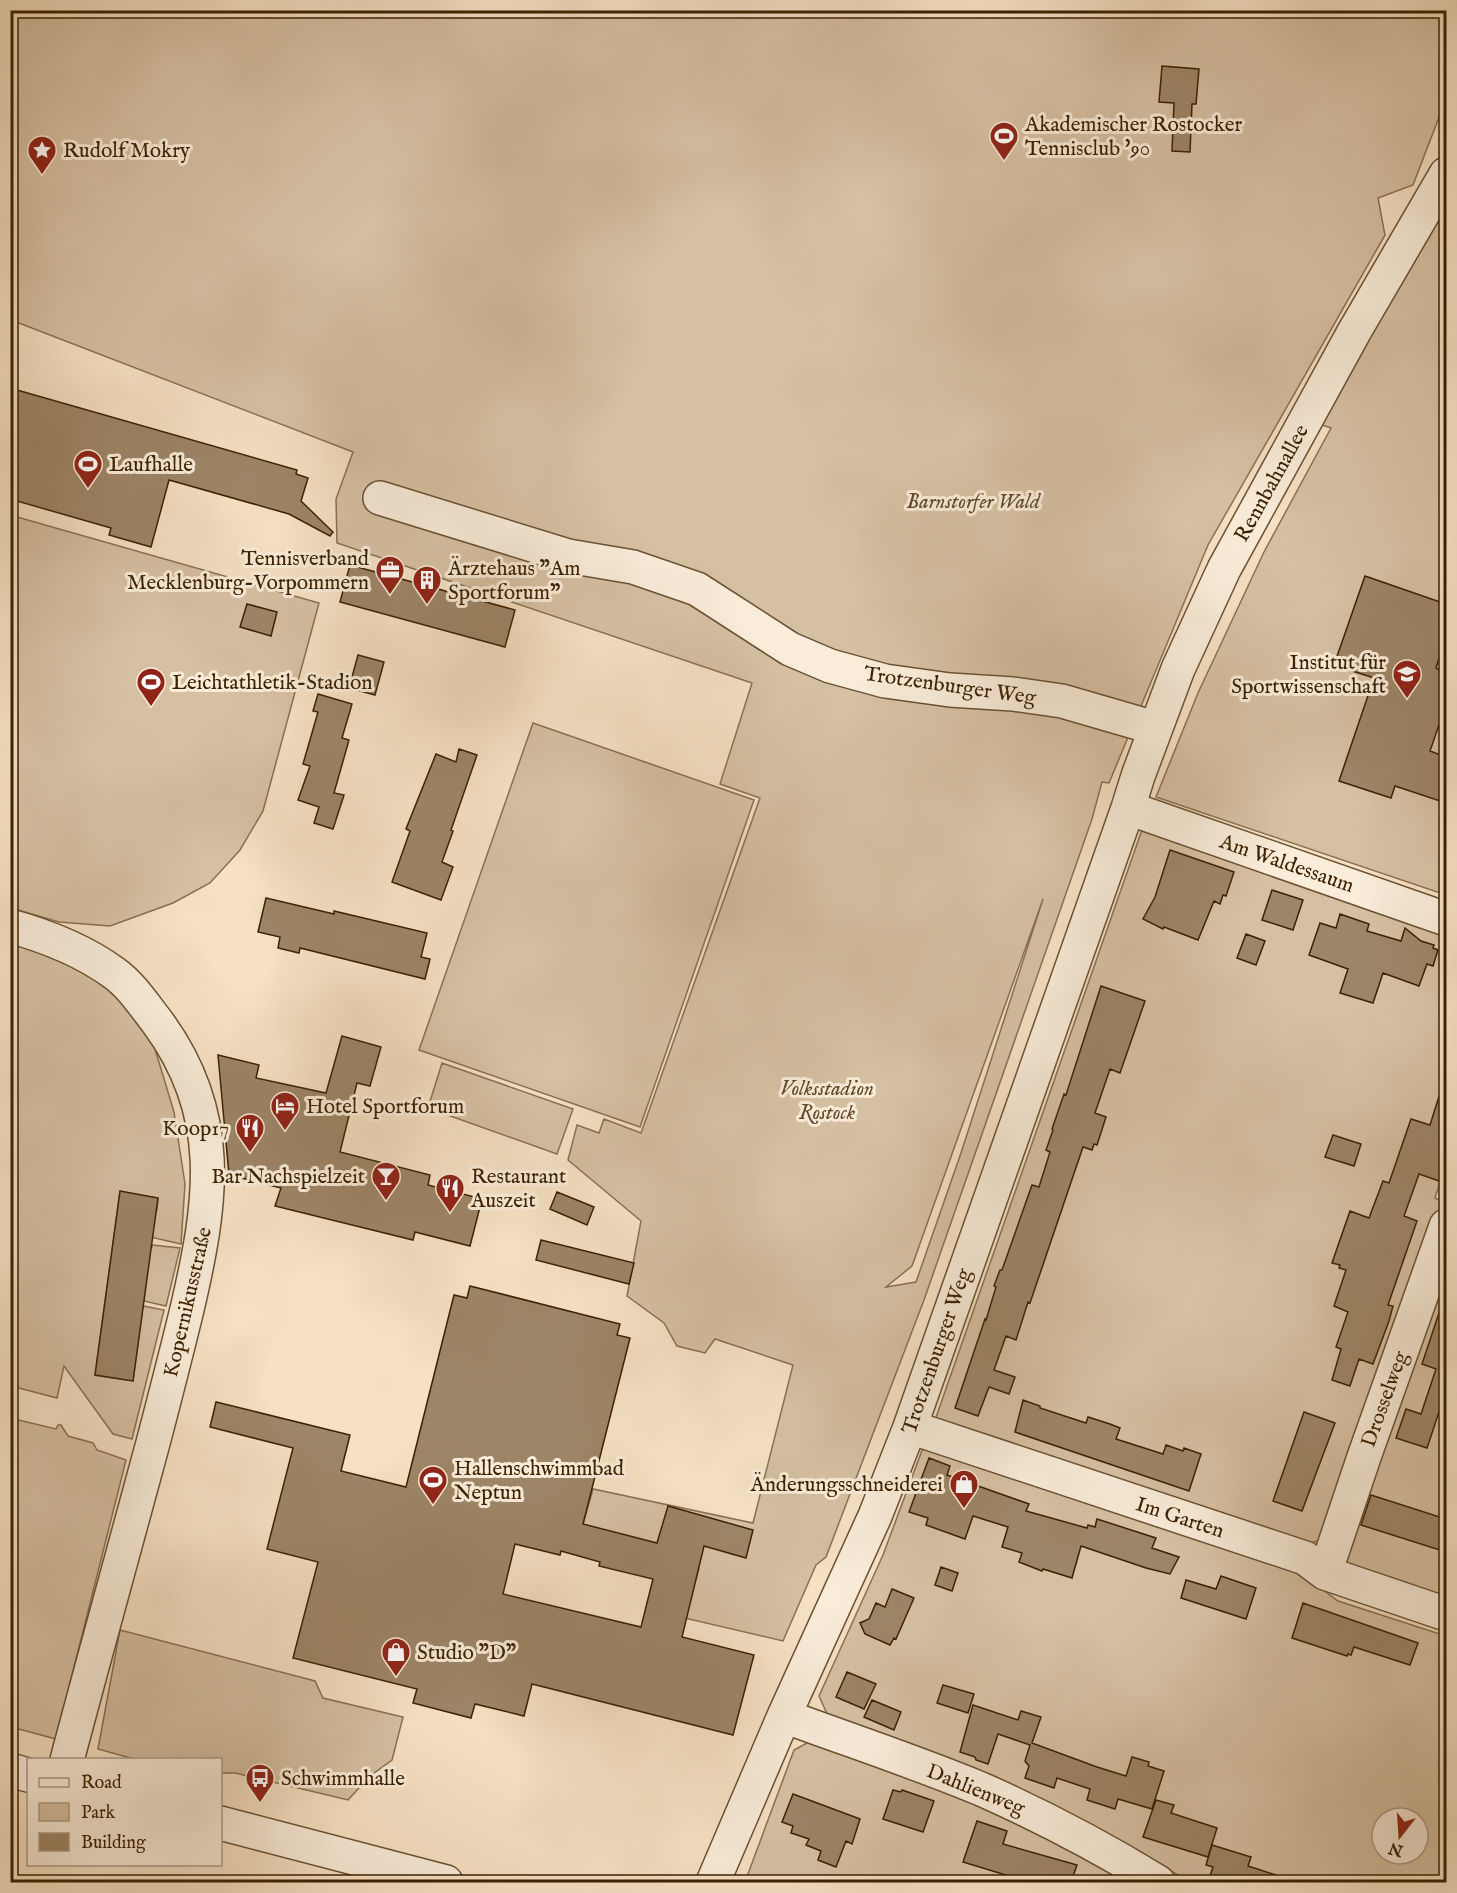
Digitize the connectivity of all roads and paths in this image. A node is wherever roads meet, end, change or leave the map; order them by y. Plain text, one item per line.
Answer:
1 (1446, 174) edge
2 (380, 498) dead end
3 (1155, 728) junction
4 (1135, 810) junction
5 (1446, 919) edge
6 (10, 926) edge
7 (1446, 1226) edge
8 (1440, 1263) edge
9 (910, 1427) junction
10 (1325, 1573) junction
11 (1446, 1614) edge
12 (784, 1716) junction
13 (68, 1758) edge
14 (10, 1770) edge
15 (27, 1775) edge
16 (222, 1824) edge
17 (446, 1882) edge
18 (713, 1882) edge
19 (1158, 1882) edge

1 - 3 street, Rennbahnallee
2 - 3 street, Trotzenburger Weg
3 - 4 street, Rennbahnallee
4 - 5 street, Am Waldessaum
4 - 9 street, Trotzenburger Weg
6 - 13 street, Kopernikusstraße
7 - 8 street, Drosselweg
8 - 10 street, Drosselweg
9 - 10 street, Im Garten
9 - 12 street, Trotzenburger Weg
10 - 11 street, Im Garten
12 - 18 street, Trotzenburger Weg
12 - 19 street, Dahlienweg
14 - 15 street
16 - 17 street

